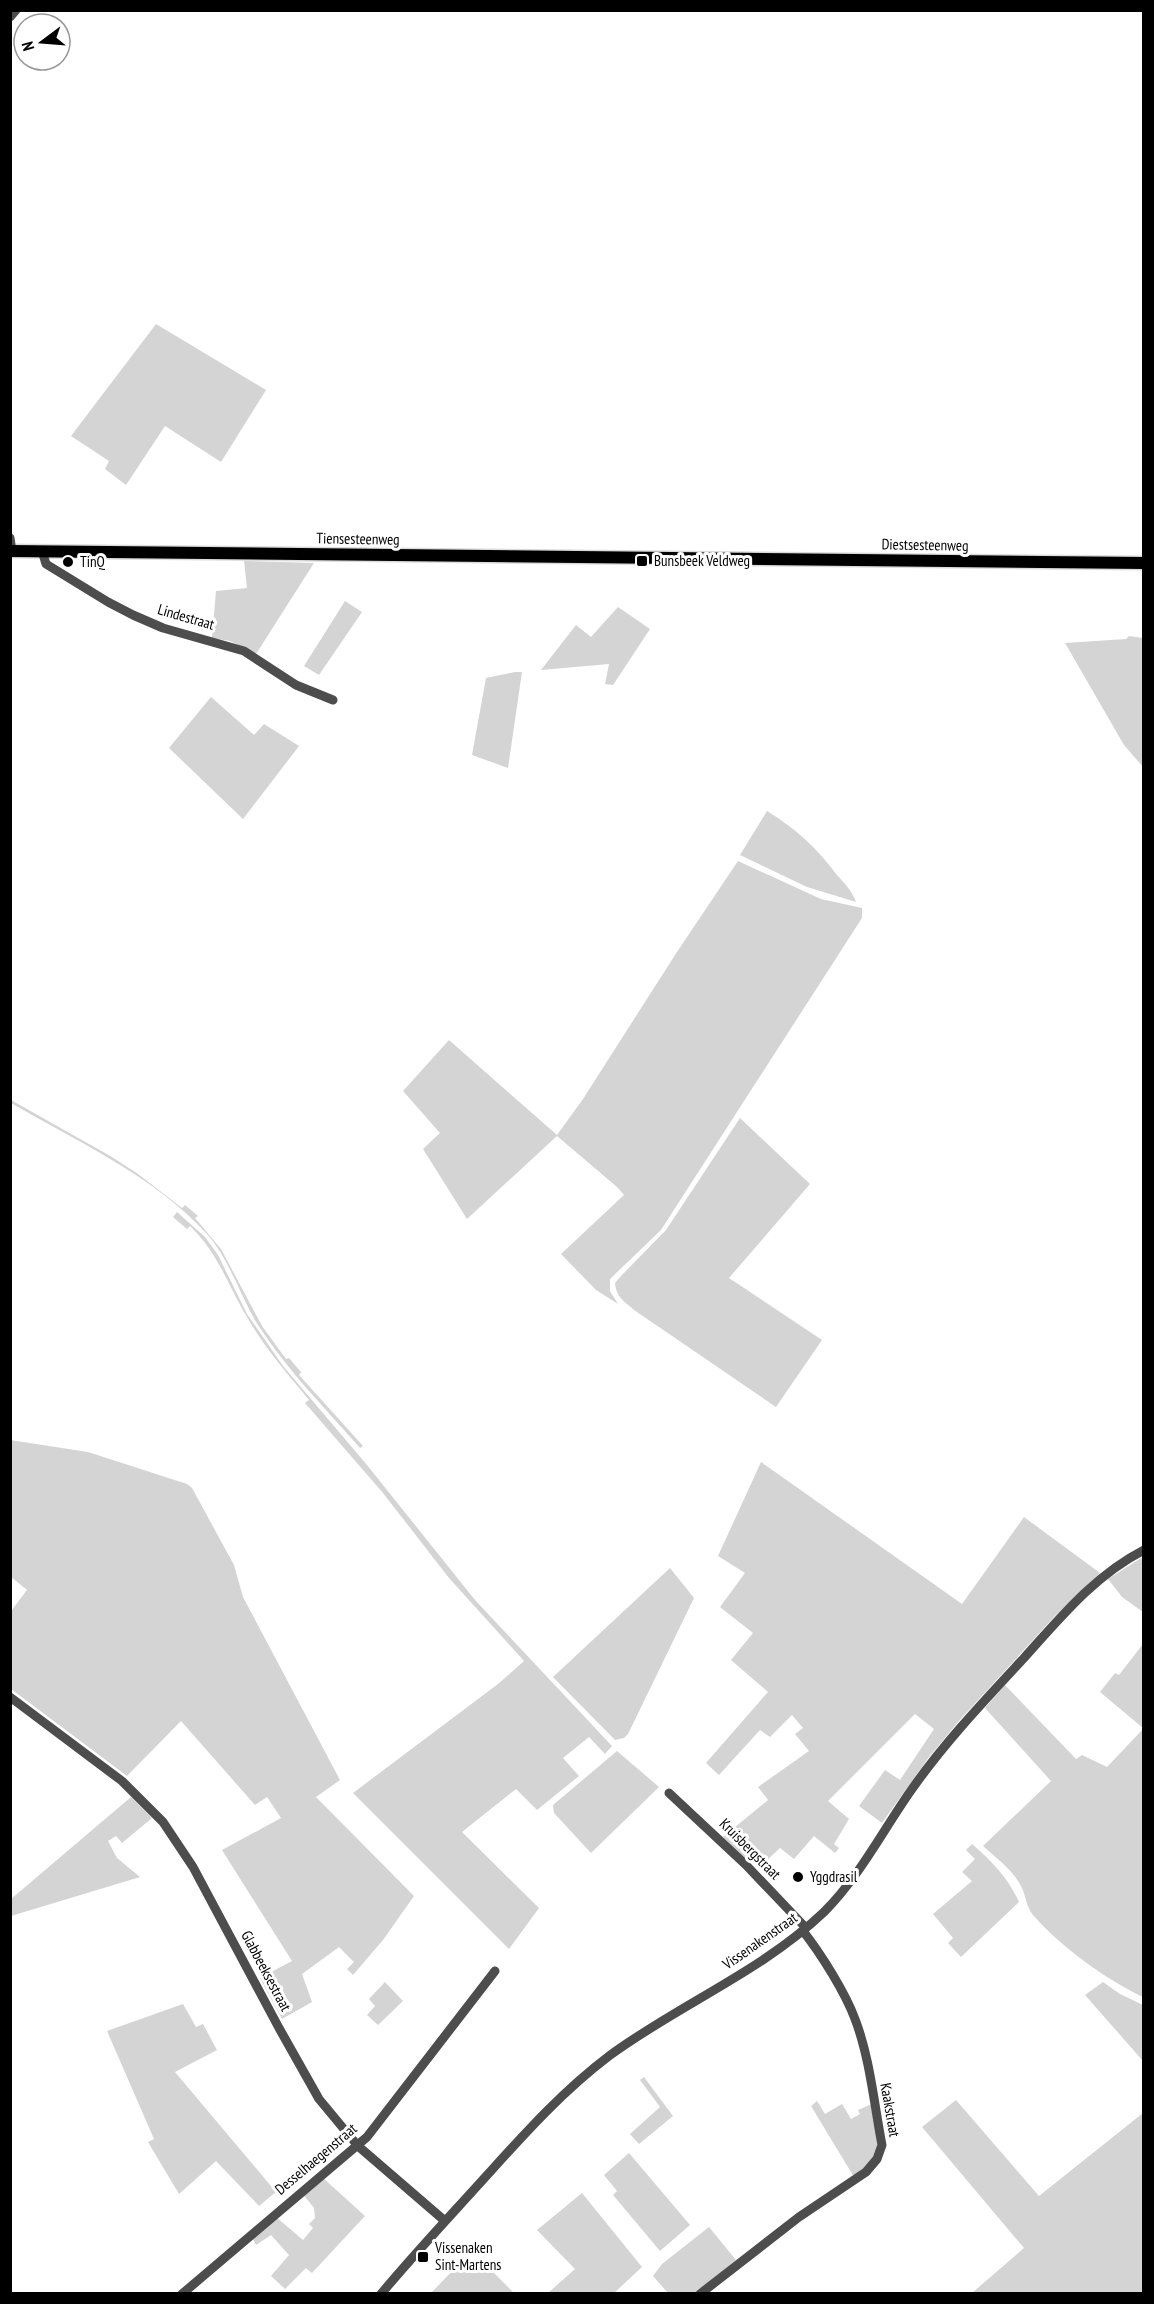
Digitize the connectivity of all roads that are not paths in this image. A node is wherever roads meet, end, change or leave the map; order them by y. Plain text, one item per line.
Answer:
1 (16, 10) edge
2 (10, 17) edge
3 (11, 546) edge
4 (42, 550) junction
5 (706, 558) joint
6 (1143, 563) edge
7 (333, 700) dead end
8 (1143, 1550) edge
9 (10, 1697) edge
10 (669, 1793) dead end
11 (804, 1930) junction
12 (495, 1971) dead end
13 (358, 2145) junction
14 (445, 2221) junction
15 (182, 2294) edge
16 (381, 2294) edge
17 (700, 2294) edge

1 - 2 street
3 - 4 main road, Tiensesteenweg
4 - 5 main road, Tiensesteenweg
4 - 7 street, Lindestraat
5 - 6 main road, Diestsesteenweg
8 - 11 street, Vissenakenstraat
9 - 13 street, Glabbeeksestraat
10 - 11 street, Kruisbergstraat
11 - 14 street, Vissenakenstraat
11 - 17 street, Kaakstraat
12 - 13 street, Desselhaegenstraat
13 - 14 street, Glabbeeksestraat
13 - 15 street, Desselhaegenstraat
14 - 16 street, Vissenakenstraat

